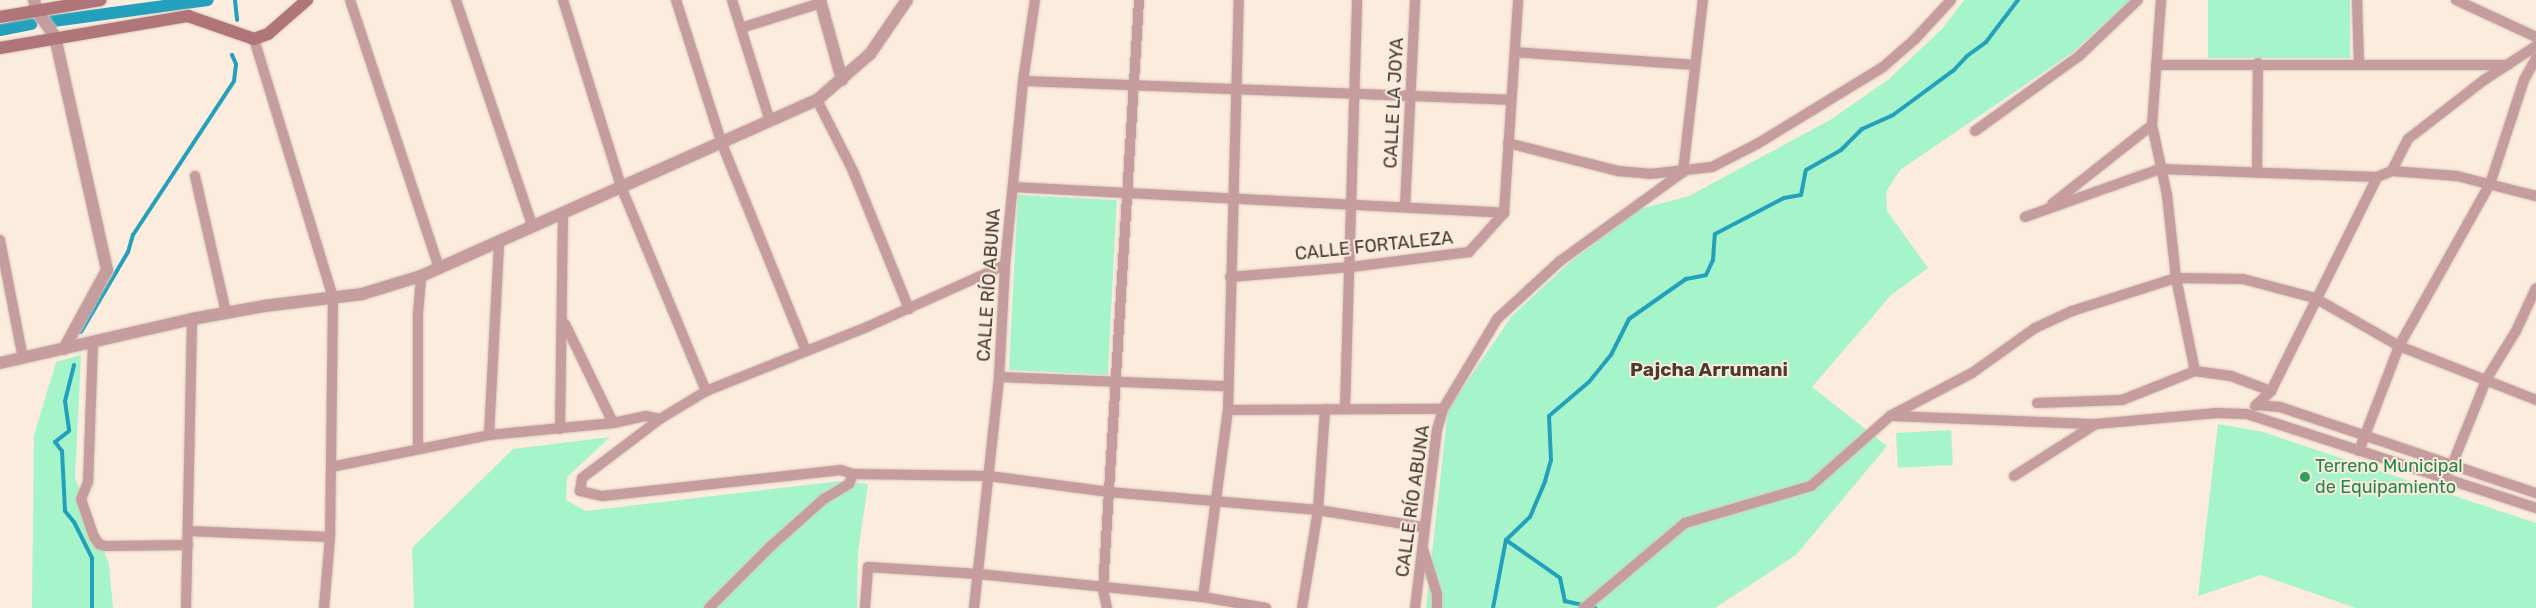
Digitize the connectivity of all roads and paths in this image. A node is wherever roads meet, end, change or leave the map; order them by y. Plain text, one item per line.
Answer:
1 (101, 0) edge
2 (350, 0) edge
3 (456, 0) edge
4 (563, 0) edge
5 (676, 0) edge
6 (732, 0) edge
7 (907, 0) edge
8 (1036, 0) edge
9 (1139, 0) edge
10 (1239, 0) edge
11 (1358, 0) edge
12 (1415, 0) edge
13 (1518, 0) edge
14 (1703, 0) edge
15 (1951, 0) edge
16 (2138, 0) edge
17 (2161, 0) edge
18 (2357, 0) edge
19 (2456, 0) edge
20 (300, 2) edge
21 (820, 2) edge
22 (36, 5) edge
23 (0, 17) edge
24 (741, 28) junction
25 (55, 37) junction
26 (2536, 37) edge
27 (254, 39) junction
28 (2536, 46) edge
29 (0, 48) edge
30 (1515, 52) junction
31 (2536, 58) edge
32 (2258, 64) junction
33 (2359, 64) junction
34 (1695, 65) junction
35 (2156, 65) junction
36 (2508, 65) junction
37 (842, 80) junction
38 (1023, 81) junction
39 (1136, 84) junction
40 (1239, 88) junction
41 (1356, 92) junction
42 (1410, 95) junction
43 (817, 100) junction
44 (1511, 100) junction
45 (770, 122) junction
46 (2152, 125) junction
47 (1975, 132) dead end
48 (1508, 143) junction
49 (722, 144) junction
50 (2160, 169) junction
51 (2392, 171) junction
52 (1683, 172) junction
53 (2257, 172) junction
54 (195, 176) dead end
55 (2377, 177) junction
56 (2490, 184) junction
57 (1013, 187) junction
58 (622, 189) junction
59 (1129, 193) junction
60 (2536, 196) edge
61 (1232, 198) junction
62 (1354, 205) junction
63 (1405, 207) junction
64 (2046, 210) junction
65 (1504, 213) junction
66 (563, 214) junction
67 (2025, 217) dead end
68 (533, 227) junction
69 (0, 240) edge
70 (498, 242) junction
71 (1005, 265) junction
72 (1351, 267) junction
73 (439, 268) junction
74 (421, 276) junction
75 (1230, 277) junction
76 (2176, 278) junction
77 (2536, 288) edge
78 (334, 298) junction
79 (2315, 298) junction
80 (909, 309) junction
81 (226, 313) junction
82 (192, 319) junction
83 (563, 321) junction
84 (93, 342) junction
85 (2399, 346) junction
86 (64, 348) junction
87 (806, 352) junction
88 (23, 358) junction
89 (0, 363) edge
90 (2195, 371) junction
91 (999, 377) junction
92 (2487, 378) junction
93 (1116, 381) junction
94 (1228, 386) junction
95 (706, 391) junction
96 (2271, 391) junction
97 (2536, 400) edge
98 (2037, 404) dead end
99 (2256, 405) junction
100 (1325, 409) junction
101 (1346, 409) junction
102 (1443, 409) junction
103 (1228, 410) junction
104 (2247, 414) junction
105 (1890, 416) junction
106 (660, 419) junction
107 (613, 424) junction
108 (2096, 424) junction
109 (560, 429) junction
110 (490, 435) junction
111 (2366, 436) junction
112 (418, 449) junction
113 (2359, 451) junction
114 (2452, 465) junction
115 (331, 467) junction
116 (853, 474) junction
117 (988, 476) junction
118 (2014, 476) dead end
119 (2447, 478) junction
120 (1109, 492) junction
121 (2536, 493) edge
122 (1215, 500) junction
123 (2536, 508) edge
124 (1318, 510) junction
125 (1423, 527) junction
126 (188, 531) junction
127 (330, 538) junction
128 (188, 545) junction
129 (1421, 545) junction
130 (978, 574) junction
131 (1103, 588) junction
132 (1203, 597) junction
133 (186, 608) edge
134 (324, 608) edge
135 (709, 608) edge
136 (865, 608) edge
137 (974, 608) edge
138 (1107, 608) edge
139 (1266, 608) edge
140 (1302, 608) edge
141 (1415, 608) edge
142 (1437, 608) edge
143 (1584, 608) edge

1 - 22 main road
2 - 73 street
3 - 68 street
4 - 58 street
5 - 49 street
6 - 24 street
7 - 37 street
8 - 38 street, CALLE RÍO ABUNA
9 - 39 street
10 - 40 street
11 - 41 street
12 - 42 street, CALLE LA JOYA
13 - 30 street
14 - 34 street
15 - 52 street
16 - 47 street
17 - 35 street
18 - 33 street
19 - 26 street
20 - 27 main road
21 - 24 street
21 - 37 street
22 - 23 main road
22 - 25 street
24 - 45 street
25 - 27 main road
25 - 29 main road
25 - 86 street
27 - 78 street
28 - 36 street
30 - 34 street
30 - 44 street
31 - 56 street
32 - 33 street
32 - 35 street
32 - 53 street
33 - 36 street
34 - 52 street
35 - 46 street
36 - 51 street
37 - 43 street
38 - 39 street
38 - 57 street, CALLE RÍO ABUNA
39 - 40 street
39 - 59 street
40 - 41 street
40 - 61 street
41 - 42 street
41 - 62 street
42 - 44 street
42 - 63 street, CALLE LA JOYA
43 - 45 street
43 - 80 street
44 - 48 street
45 - 49 street
46 - 50 street
46 - 64 street
48 - 52 street
48 - 65 street
49 - 58 street
49 - 87 street
50 - 53 street
50 - 64 street
50 - 76 street
51 - 55 street
51 - 56 street
52 - 102 street, CALLE RÍO ABUNA
53 - 55 street
54 - 81 street
55 - 79 street
56 - 60 street
56 - 85 street
57 - 59 street
57 - 71 street, CALLE RÍO ABUNA
58 - 66 street
58 - 95 street
59 - 61 street
59 - 93 street
61 - 62 street
61 - 75 street
62 - 63 street
62 - 72 street
63 - 65 street
64 - 67 street
65 - 72 street, CALLE FORTALEZA
66 - 68 street
66 - 83 street
68 - 70 street
69 - 88 street
70 - 73 street
70 - 110 street
71 - 80 street
71 - 91 street, CALLE RÍO ABUNA
72 - 75 street, CALLE FORTALEZA
72 - 101 street
73 - 74 street
74 - 78 street
74 - 112 street
75 - 94 street
76 - 79 street
76 - 90 street
76 - 105 street
77 - 92 street
78 - 81 street
78 - 115 street
79 - 85 street
79 - 96 street
80 - 87 street
81 - 82 street
82 - 84 street
82 - 126 street
83 - 107 street
83 - 109 street
84 - 86 street
84 - 128 street
85 - 92 street
85 - 111 street
86 - 88 street
87 - 95 street
88 - 89 street
90 - 96 street
90 - 98 street
91 - 93 street
91 - 117 street, CALLE RÍO ABUNA
92 - 97 street
92 - 114 street
93 - 94 street
93 - 120 street
94 - 103 street
95 - 106 street
96 - 99 street
99 - 104 street
99 - 111 street
100 - 101 street
100 - 103 street
100 - 124 street
101 - 102 street
102 - 125 street, CALLE RÍO ABUNA
103 - 122 street
104 - 108 street
104 - 113 street
105 - 108 street
105 - 143 street
106 - 107 street
106 - 116 street
107 - 109 street
108 - 118 street
109 - 110 street
110 - 112 street
111 - 113 street
111 - 114 street
112 - 115 street
113 - 119 street
114 - 119 street
114 - 121 street
115 - 127 street
116 - 117 street
116 - 135 street
117 - 120 street
117 - 130 street, CALLE RÍO ABUNA
119 - 123 street
120 - 122 street
120 - 131 street
122 - 124 street
122 - 132 street
124 - 125 street
124 - 140 street
125 - 129 street, CALLE RÍO ABUNA
126 - 127 street
126 - 128 street
127 - 134 street
128 - 133 street
129 - 141 street, CALLE RÍO ABUNA
129 - 142 street
130 - 131 street
130 - 136 street
130 - 137 street, CALLE RÍO ABUNA
131 - 132 street
131 - 138 street
132 - 139 street

